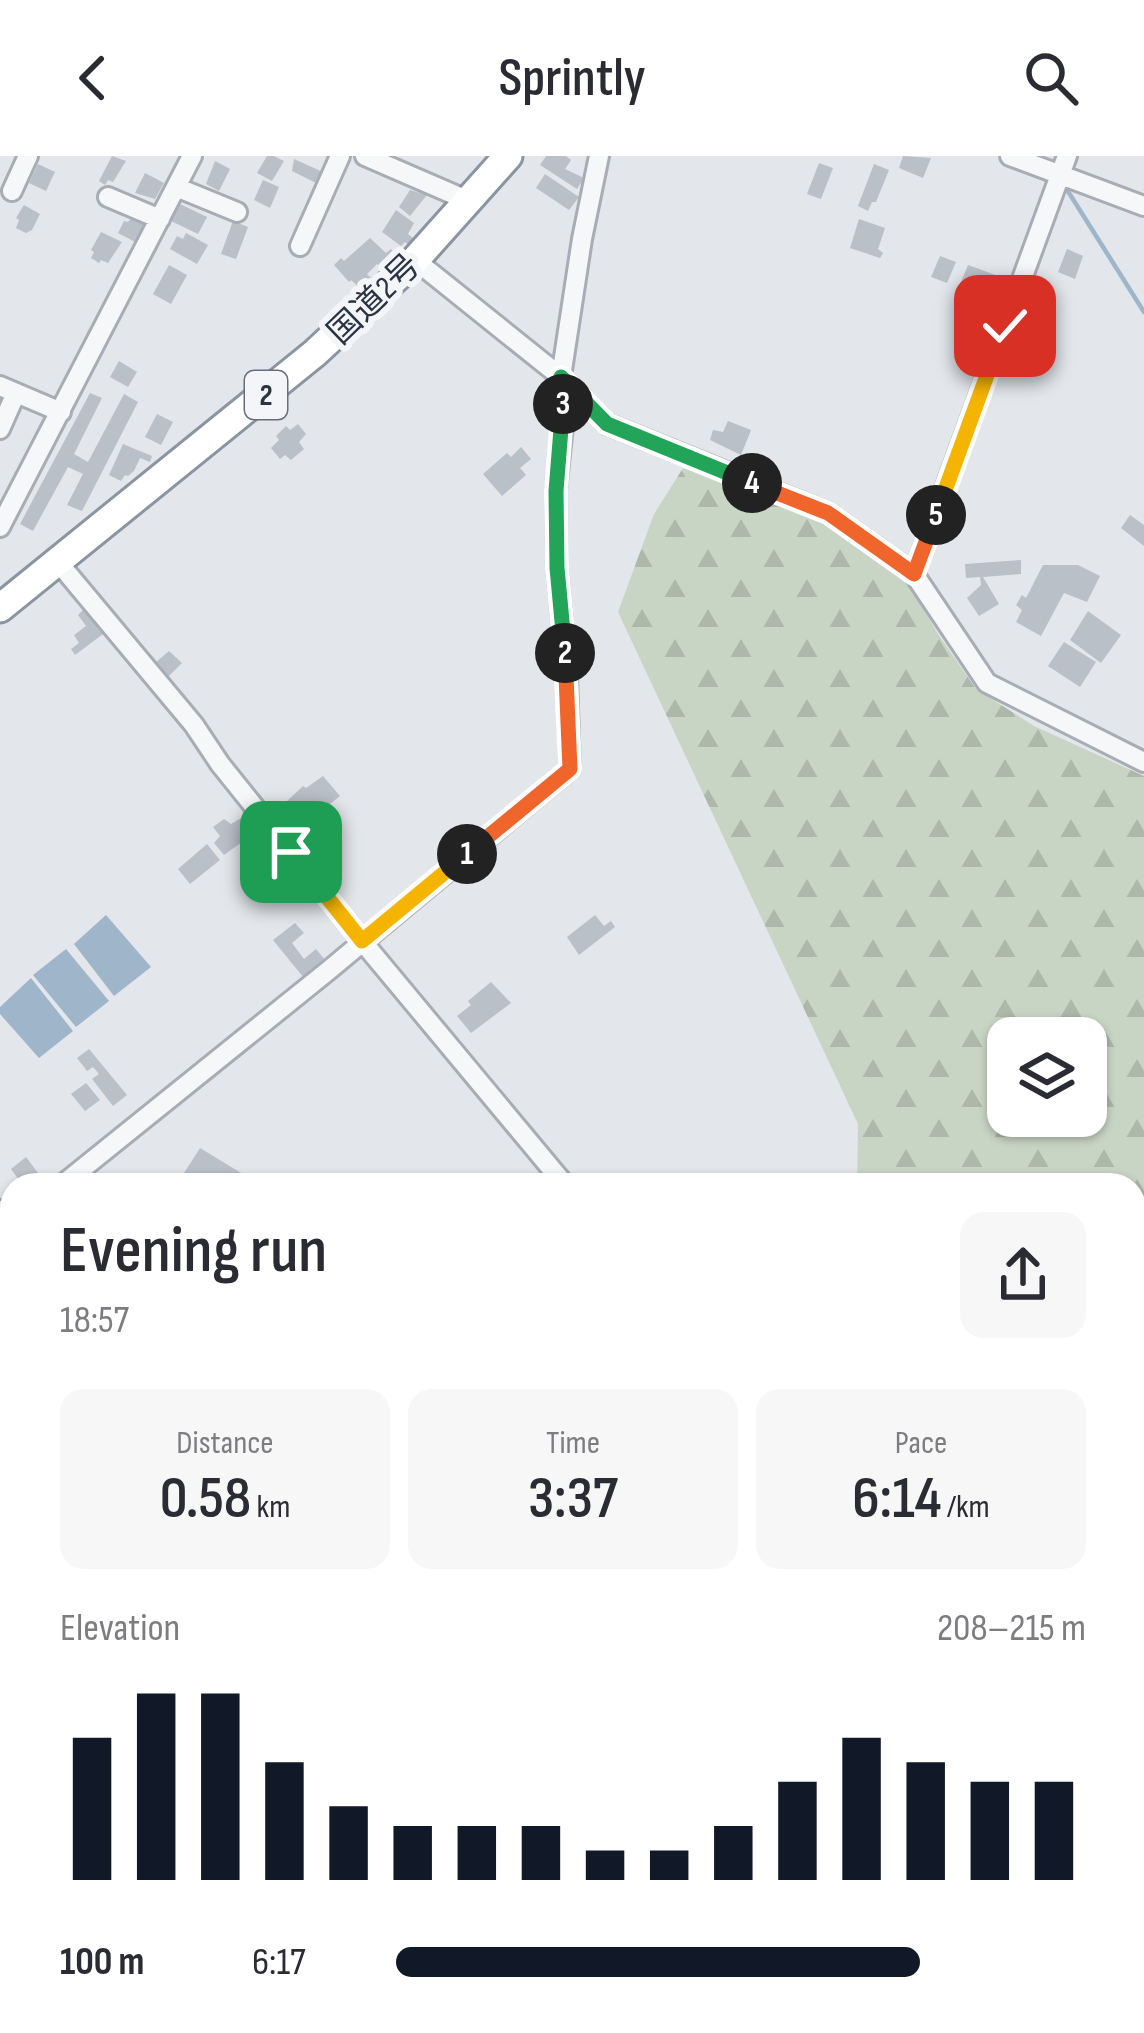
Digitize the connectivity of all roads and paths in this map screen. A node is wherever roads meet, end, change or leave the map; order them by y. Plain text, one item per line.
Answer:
1 (28, 156) edge
2 (193, 156) edge
3 (340, 156) edge
4 (365, 156) edge
5 (508, 156) edge
6 (599, 156) edge
7 (1010, 156) edge
8 (1063, 165) edge
9 (176, 187) junction
10 (6, 188) edge
11 (108, 196) dead end
12 (32, 199) dead end
13 (469, 201) junction
14 (1144, 206) edge
15 (237, 212) dead end
16 (160, 219) junction
17 (301, 246) dead end
18 (415, 260) junction
19 (561, 377) junction
20 (8, 390) edge
21 (61, 412) junction
22 (0, 429) edge
23 (2, 518) edge
24 (58, 562) junction
25 (914, 574) junction
26 (0, 608) edge
27 (1144, 761) edge
28 (362, 941) junction
29 (77, 1173) edge
30 (555, 1173) edge

1 - 10 street
2 - 9 street
3 - 17 street
4 - 13 street
5 - 13 highway, 国道2号 / 2
6 - 19 street
7 - 8 street
8 - 14 street
8 - 25 street
9 - 15 street
9 - 16 street
10 - 12 street
11 - 16 street
13 - 18 highway, 国道2号 / 2
16 - 21 street
18 - 19 street
18 - 24 highway, 国道2号 / 2
19 - 25 street
19 - 28 street
20 - 21 street
20 - 22 street
21 - 23 street
24 - 26 highway, 国道2号 / 2
24 - 28 street
25 - 27 street
28 - 29 street
28 - 30 street

